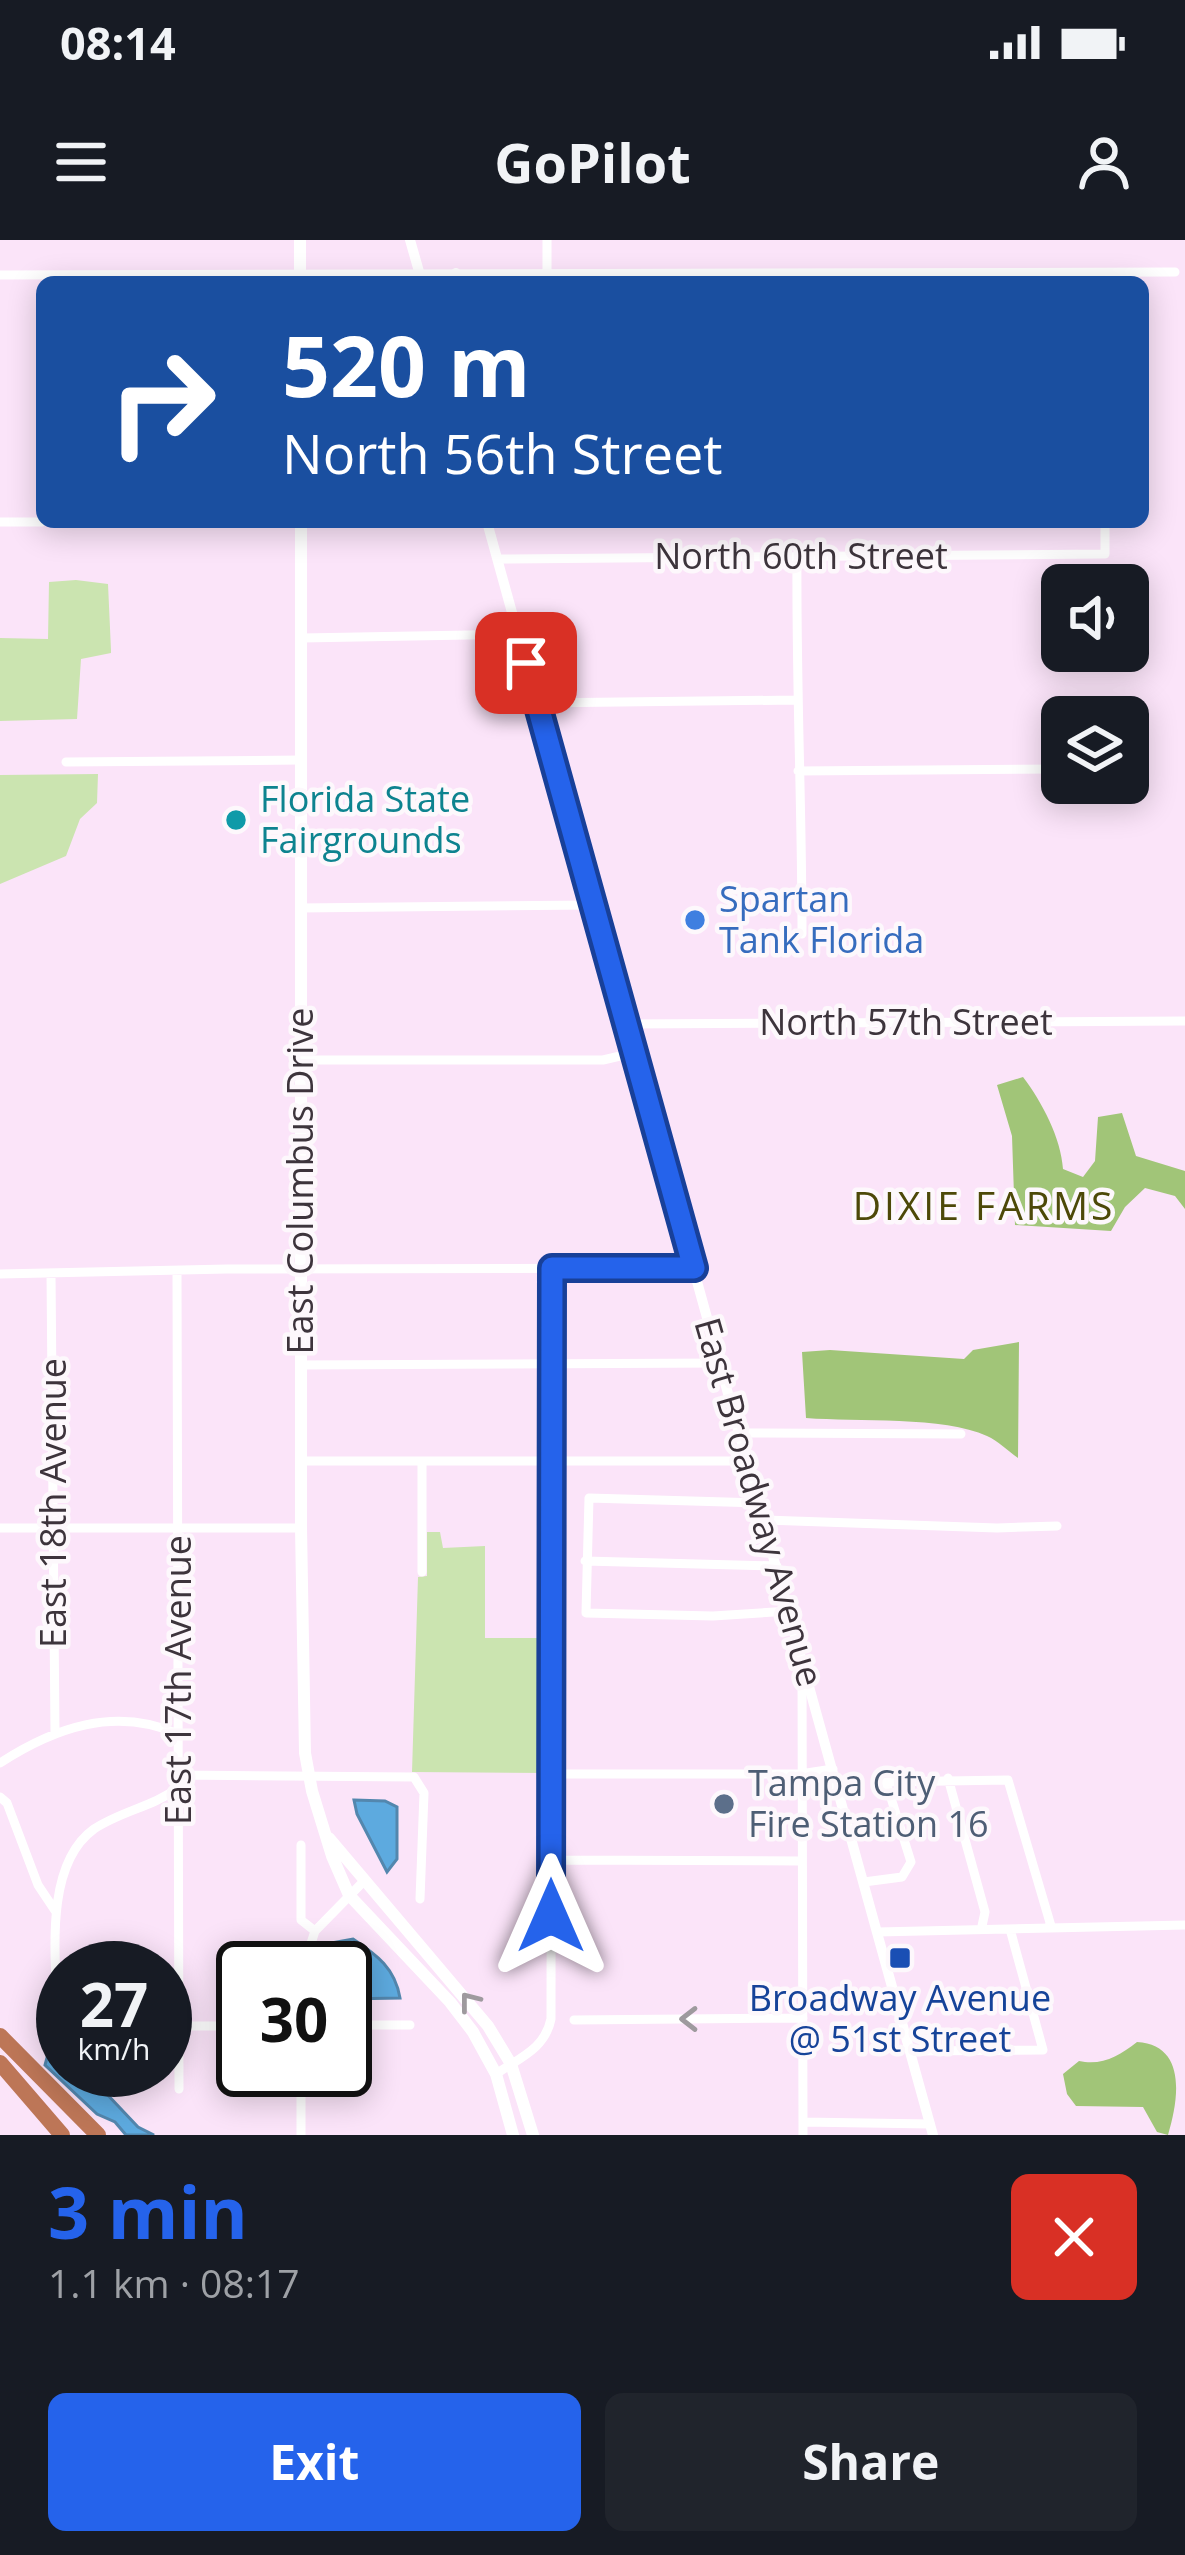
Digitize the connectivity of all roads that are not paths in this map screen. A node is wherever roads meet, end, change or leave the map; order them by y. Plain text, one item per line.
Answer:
1 (300, 240) edge
2 (410, 240) edge
3 (547, 240) edge
4 (547, 271) junction
5 (1175, 272) dead end
6 (0, 275) edge
7 (150, 276) edge
8 (300, 276) edge
9 (419, 276) edge
10 (467, 276) edge
11 (945, 276) edge
12 (1128, 276) edge
13 (36, 522) edge
14 (0, 523) edge
15 (301, 528) edge
16 (489, 528) edge
17 (1105, 528) edge
18 (797, 555) junction
19 (498, 559) junction
20 (517, 634) junction
21 (302, 638) junction
22 (796, 700) junction
23 (537, 703) junction
24 (301, 760) junction
25 (66, 762) dead end
26 (1041, 769) edge
27 (798, 771) junction
28 (591, 905) junction
29 (300, 908) junction
30 (802, 934) dead end
31 (1185, 1021) edge
32 (626, 1024) junction
33 (634, 1053) junction
34 (300, 1060) junction
35 (552, 1268) junction
36 (694, 1268) junction
37 (301, 1269) junction
38 (177, 1271) junction
39 (51, 1273) junction
40 (0, 1274) edge
41 (722, 1363) junction
42 (552, 1364) junction
43 (301, 1365) junction
44 (741, 1432) junction
45 (961, 1434) dead end
46 (301, 1461) junction
47 (422, 1461) junction
48 (748, 1461) junction
49 (552, 1462) junction
50 (760, 1503) junction
51 (765, 1520) junction
52 (1057, 1526) dead end
53 (0, 1528) edge
54 (53, 1528) junction
55 (178, 1528) junction
56 (301, 1528) junction
57 (585, 1561) junction
58 (777, 1567) junction
59 (422, 1572) dead end
60 (790, 1611) junction
61 (803, 1656) junction
62 (55, 1732) junction
63 (178, 1734) junction
64 (0, 1763) edge
65 (833, 1769) junction
66 (178, 1774) junction
67 (308, 1774) junction
68 (551, 1774) junction
69 (800, 1774) junction
70 (948, 1778) junction
71 (178, 1788) junction
72 (0, 1797) edge
73 (328, 1837) junction
74 (301, 1845) dead end
75 (551, 1860) junction
76 (801, 1861) junction
77 (59, 1881) junction
78 (364, 1881) junction
79 (864, 1882) junction
80 (38, 1885) junction
81 (349, 1894) junction
82 (420, 1899) dead end
83 (56, 1912) junction
84 (1185, 1925) edge
85 (982, 1926) junction
86 (1051, 1926) junction
87 (1010, 1929) junction
88 (315, 1931) junction
89 (878, 1932) junction
90 (57, 1941) edge
91 (179, 1941) edge
92 (312, 1941) edge
93 (803, 2018) junction
94 (574, 2020) dead end
95 (372, 2025) edge
96 (410, 2025) dead end
97 (0, 2036) edge
98 (910, 2051) junction
99 (0, 2063) edge
100 (511, 2064) junction
101 (496, 2074) junction
102 (301, 2097) edge
103 (803, 2122) junction
104 (932, 2130) edge
105 (62, 2135) edge
106 (98, 2135) edge
107 (301, 2135) edge
108 (513, 2135) edge
109 (533, 2135) edge
110 (803, 2135) edge

1 - 8 main road
2 - 9 street
3 - 4 street
4 - 10 street
4 - 11 street
5 - 12 street
6 - 7 street
13 - 14 street
15 - 21 main road, East Columbus Drive
16 - 19 street, East Broadway Avenue
17 - 18 street, North 60th Street
18 - 19 street, North 60th Street
18 - 22 street
19 - 20 street, East Broadway Avenue
20 - 21 street
20 - 23 street, East Broadway Avenue
21 - 24 main road, East Columbus Drive
22 - 23 street
22 - 27 street
23 - 28 street, East Broadway Avenue
24 - 25 street
24 - 29 main road, East Columbus Drive
26 - 27 street
27 - 30 street
28 - 29 street
28 - 32 street, East Broadway Avenue
29 - 34 main road, East Columbus Drive
31 - 32 street, North 57th Street
32 - 33 street, East Broadway Avenue
33 - 34 street
33 - 36 street, East Broadway Avenue
34 - 37 main road, East Columbus Drive
35 - 36 street
35 - 37 street
35 - 42 street
36 - 41 street, East Broadway Avenue
37 - 38 street
37 - 43 main road, East Columbus Drive
38 - 39 street
38 - 55 street, East 17th Avenue
39 - 40 street
39 - 54 street, East 18th Avenue
41 - 42 street
41 - 44 street, East Broadway Avenue
42 - 43 street
42 - 49 street
43 - 46 main road, East Columbus Drive
44 - 45 street
44 - 48 street, East Broadway Avenue
46 - 47 street
46 - 56 main road, East Columbus Drive
47 - 49 street
47 - 59 street
48 - 49 street
48 - 50 street, East Broadway Avenue
49 - 68 street
50 - 51 street, East Broadway Avenue
50 - 57 street
51 - 52 street
51 - 58 street, East Broadway Avenue
53 - 54 street
54 - 55 street
54 - 62 street, East 18th Avenue
55 - 56 street
55 - 63 street, East 17th Avenue
56 - 67 main road, East Columbus Drive
57 - 58 street
57 - 60 street
58 - 60 street, East Broadway Avenue
60 - 61 street, East Broadway Avenue
61 - 65 street, East Broadway Avenue
61 - 69 street
62 - 63 street
62 - 64 street
63 - 66 street, East 17th Avenue
65 - 69 street
65 - 79 street, East Broadway Avenue
66 - 67 street
66 - 71 street, East 17th Avenue
67 - 73 main road, East Columbus Drive
67 - 82 street
68 - 69 street
68 - 75 street
69 - 76 street
70 - 79 street
70 - 85 street
70 - 86 street
71 - 77 street
71 - 91 street, East 17th Avenue
72 - 80 street
73 - 78 main road, East Columbus Drive
73 - 81 main road, East Columbus Drive
74 - 88 street
75 - 76 street
75 - 100 street
76 - 93 street
77 - 80 street
77 - 83 street
78 - 81 street
100 -> 78 main road, East Columbus Drive
79 - 89 street, East Broadway Avenue
80 - 83 street
81 - 88 street
81 - 101 main road, East Columbus Drive
83 - 90 street
84 - 86 street
85 - 87 street
85 - 89 street
86 - 87 street
87 - 98 street
88 - 92 street
89 - 98 street, East Broadway Avenue
93 -> 94 street
93 - 103 street
95 - 96 street
97 - 106 highway
98 - 104 street, East Broadway Avenue
99 - 105 highway
100 - 101 street
100 - 109 main road, East Columbus Drive
101 - 108 main road, East Columbus Drive
102 - 107 street
103 - 104 street
103 - 110 street

